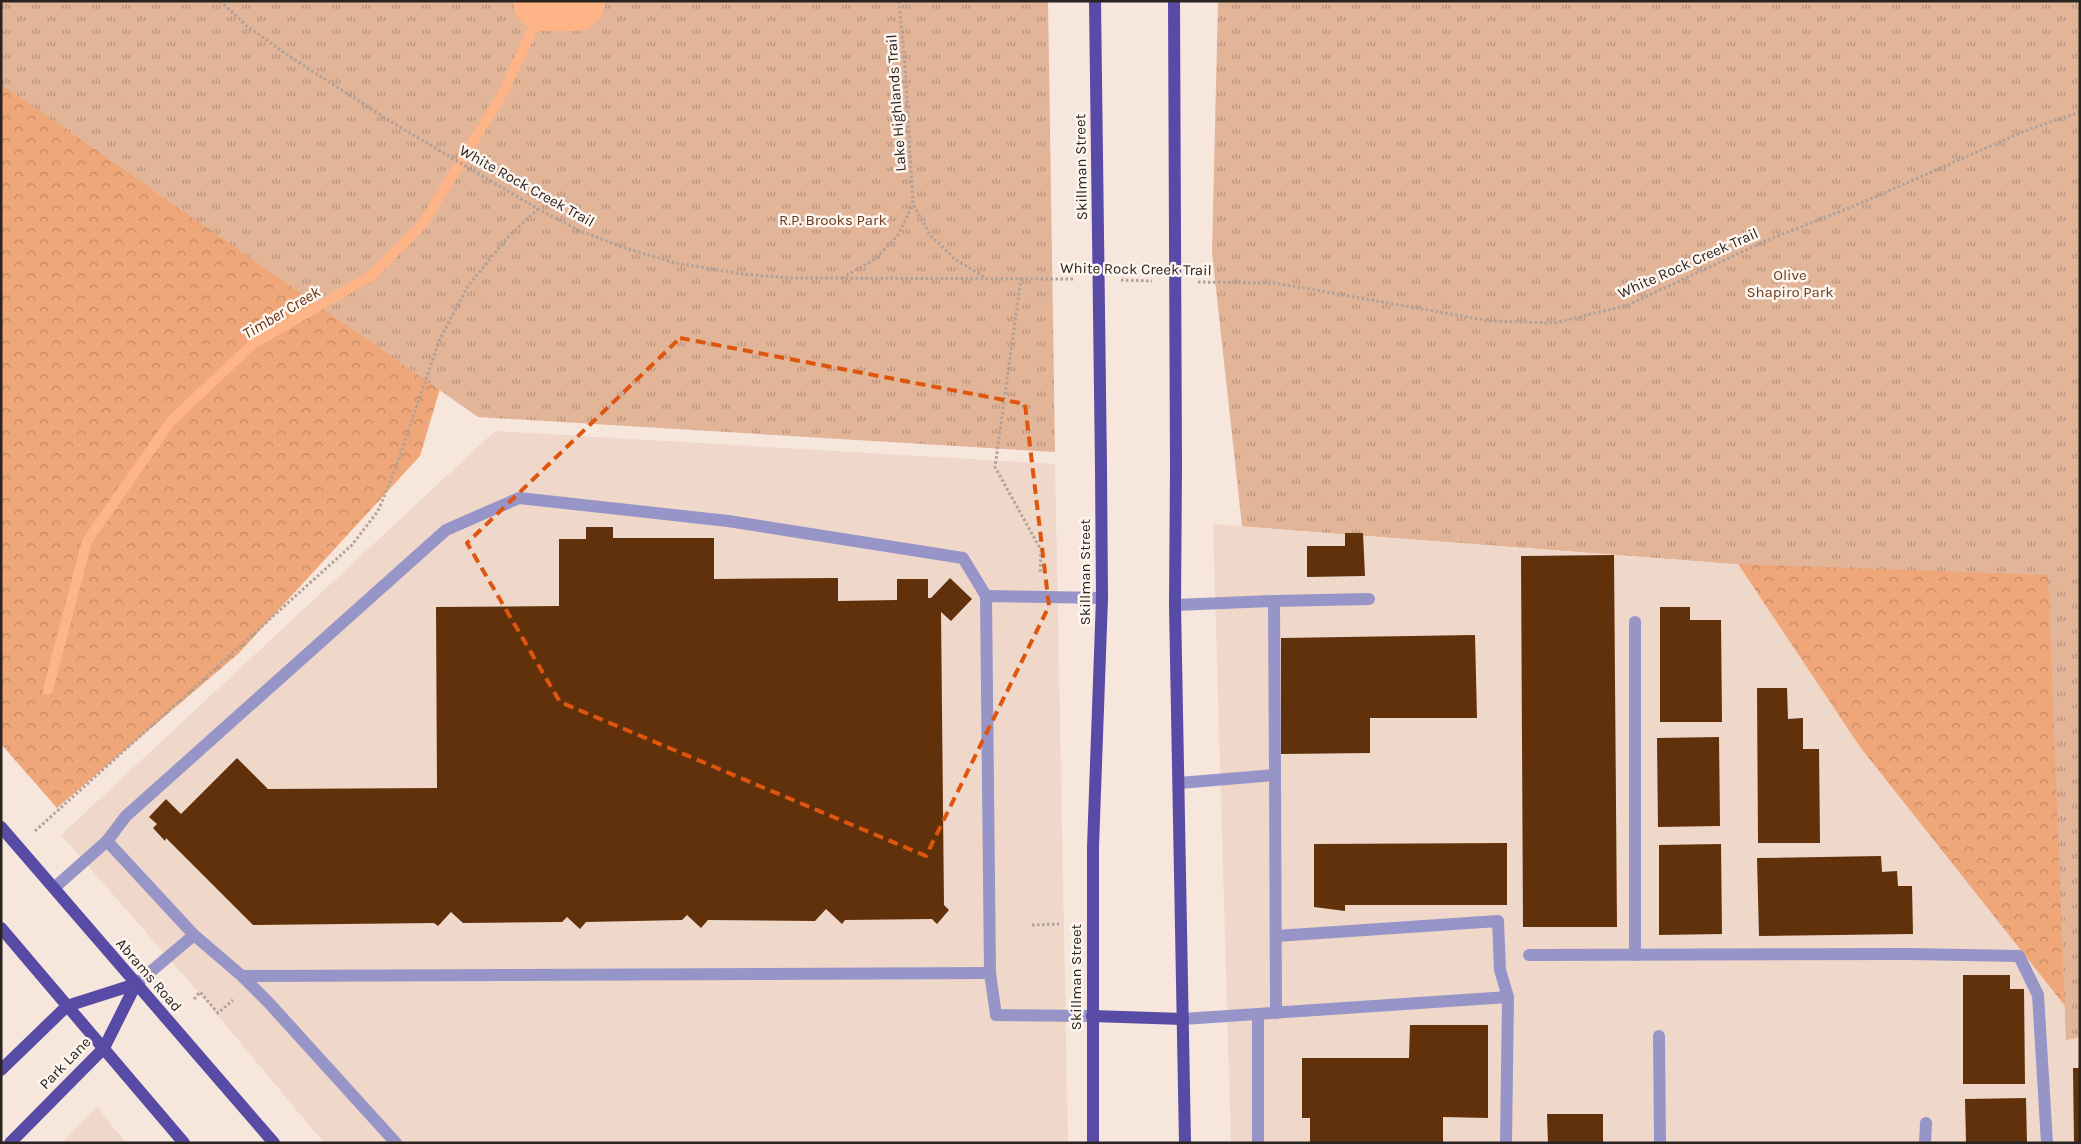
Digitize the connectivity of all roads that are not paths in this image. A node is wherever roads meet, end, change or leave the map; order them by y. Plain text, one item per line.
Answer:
1 (1095, 1) edge
2 (1174, 1) edge
3 (986, 596) junction
4 (1102, 598) junction
5 (1369, 599) dead end
6 (1274, 601) junction
7 (1176, 605) junction
8 (1635, 622) dead end
9 (1275, 775) junction
10 (1178, 783) junction
11 (1, 827) edge
12 (107, 841) junction
13 (54, 888) junction
14 (1, 928) edge
15 (194, 936) junction
16 (1276, 936) junction
17 (1529, 955) dead end
18 (1635, 955) junction
19 (990, 973) junction
20 (242, 976) junction
21 (136, 984) junction
22 (1508, 997) junction
23 (67, 1006) junction
24 (1276, 1013) junction
25 (1258, 1014) junction
26 (1092, 1016) junction
27 (1182, 1019) junction
28 (1659, 1036) dead end
29 (104, 1048) junction
30 (1, 1070) edge
31 (1926, 1123) dead end
32 (10, 1143) edge
33 (184, 1143) edge
34 (274, 1143) edge
35 (396, 1143) edge
36 (1094, 1143) edge
37 (1185, 1143) edge
38 (1258, 1143) edge
39 (1506, 1143) edge
40 (1660, 1143) edge
41 (1925, 1143) edge
42 (2047, 1143) edge

1 - 4 main road, Skillman Street, bridge
2 - 7 main road, bridge
3 - 4 lane
3 - 12 lane
3 - 19 lane
4 - 26 main road, Skillman Street
5 - 6 lane
6 - 7 lane
6 - 9 lane
7 - 10 main road
8 - 18 lane
9 - 10 lane
9 - 16 lane
10 - 27 main road
11 - 13 main road, Abrams Road
12 - 13 lane
12 - 15 lane
13 - 21 main road, Abrams Road
14 - 23 main road
15 - 20 lane
15 - 21 lane
16 - 22 lane
16 - 24 lane
17 - 18 lane
18 - 42 lane
19 - 20 lane
19 - 26 lane
20 - 35 lane
21 - 23 main road
21 - 29 main road, Park Lane
21 - 34 main road, Abrams Road
22 - 24 lane
22 - 39 lane
23 - 29 main road
23 - 30 main road
24 - 25 lane
25 - 27 lane
25 - 38 lane
26 - 27 main road
26 - 36 main road, Skillman Street
27 - 37 main road
28 - 40 lane
29 - 32 main road, Park Lane
29 - 33 main road
31 - 41 lane

